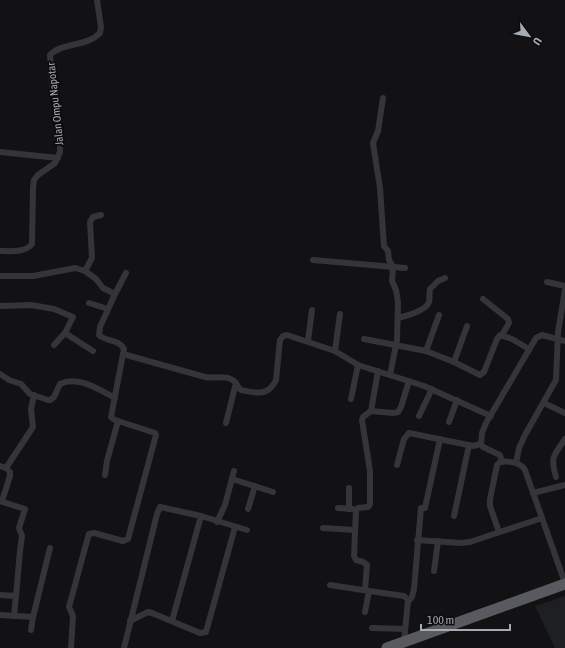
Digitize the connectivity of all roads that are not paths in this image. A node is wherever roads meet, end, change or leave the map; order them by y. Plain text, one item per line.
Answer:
1 (97, 0) edge
2 (383, 98) dead end
3 (0, 152) edge
4 (58, 158) junction
5 (101, 215) dead end
6 (0, 251) edge
7 (313, 260) dead end
8 (393, 267) junction
9 (405, 268) dead end
10 (85, 270) junction
11 (126, 273) dead end
12 (0, 276) edge
13 (445, 278) dead end
14 (547, 282) dead end
15 (565, 286) edge
16 (565, 290) edge
17 (115, 294) junction
18 (483, 299) dead end
19 (89, 303) dead end
20 (0, 306) edge
21 (108, 309) junction
22 (312, 310) dead end
23 (340, 314) dead end
24 (439, 315) dead end
25 (398, 318) junction
26 (467, 326) dead end
27 (65, 333) junction
28 (502, 334) junction
29 (364, 339) dead end
30 (557, 340) junction
31 (308, 341) junction
32 (565, 341) edge
33 (396, 344) junction
34 (54, 345) dead end
35 (529, 349) junction
36 (93, 350) dead end
37 (335, 351) junction
38 (426, 351) junction
39 (123, 354) junction
40 (454, 362) junction
41 (358, 365) junction
42 (378, 371) junction
43 (0, 374) edge
44 (390, 374) junction
45 (409, 382) junction
46 (236, 383) junction
47 (432, 389) junction
48 (34, 395) junction
49 (115, 398) junction
50 (351, 399) dead end
51 (457, 400) junction
52 (544, 403) junction
53 (371, 411) junction
54 (565, 413) edge
55 (419, 416) dead end
56 (491, 416) junction
57 (118, 421) junction
58 (448, 422) dead end
59 (226, 423) dead end
60 (440, 439) junction
61 (565, 439) edge
62 (481, 444) junction
63 (469, 445) junction
64 (502, 462) junction
65 (516, 463) junction
66 (398, 465) dead end
67 (3, 467) edge
68 (234, 472) dead end
69 (105, 475) dead end
70 (556, 477) dead end
71 (232, 479) junction
72 (565, 485) edge
73 (254, 486) junction
74 (349, 488) dead end
75 (273, 492) dead end
76 (533, 493) junction
77 (1, 501) edge
78 (338, 508) dead end
79 (349, 508) junction
80 (356, 508) junction
81 (248, 509) dead end
82 (201, 516) junction
83 (454, 516) dead end
84 (542, 518) junction
85 (217, 522) junction
86 (235, 527) junction
87 (323, 528) dead end
88 (247, 530) dead end
89 (355, 530) junction
90 (499, 532) junction
91 (417, 540) junction
92 (438, 541) junction
93 (50, 548) dead end
94 (434, 572) dead end
95 (565, 583) edge
96 (330, 585) dead end
97 (367, 591) junction
98 (0, 596) edge
99 (16, 596) junction
100 (408, 602) junction
101 (365, 612) dead end
102 (0, 615) edge
103 (14, 616) junction
104 (33, 617) junction
105 (130, 620) junction
106 (172, 621) junction
107 (372, 628) dead end
108 (31, 630) dead end
109 (405, 630) junction
110 (404, 642) junction
111 (71, 648) edge
112 (124, 648) edge
113 (387, 648) edge

1 - 4 street, Jalan Ompu Napotar
2 - 8 street
3 - 4 street
4 - 6 street, Jalan Ompu Napotar
5 - 10 street
7 - 8 street
8 - 9 street
8 - 25 street
10 - 12 street
10 - 17 street
11 - 17 street
13 - 25 street
14 - 15 street
16 - 30 street
17 - 21 street
18 - 28 street
19 - 21 street
20 - 27 street
21 - 39 street
22 - 31 street
23 - 37 street
24 - 38 street
25 - 33 street
26 - 40 street
27 - 34 street
27 - 36 street
28 - 35 street
28 - 40 street
29 - 33 street
30 - 32 street
30 - 35 street
30 - 52 street
31 - 37 street
31 - 46 street
33 - 38 street
33 - 44 street
35 - 56 street
37 - 41 street
38 - 40 street
39 - 46 street
39 - 49 street
41 - 42 street
41 - 50 street
42 - 44 street
42 - 53 street
43 - 48 street
44 - 45 street
45 - 47 street
45 - 53 street
46 - 59 street
47 - 51 street
47 - 55 street
48 - 49 street
48 - 67 street
49 - 57 street
51 - 56 street
51 - 58 street
52 - 54 street
52 - 65 street
53 - 80 street
56 - 62 street
57 - 69 street
57 - 111 street
60 - 63 street
60 - 66 street
60 - 91 street
61 - 70 street
62 - 63 street
62 - 64 street
63 - 83 street
64 - 65 street
64 - 90 street
65 - 76 street
67 - 77 street
68 - 71 street
71 - 73 street
71 - 85 street
72 - 76 street
73 - 75 street
73 - 81 street
74 - 79 street
76 - 84 street
77 - 99 street
78 - 79 street
79 - 80 street
80 - 89 street
82 - 85 street
82 - 105 street
82 - 106 street
84 - 90 street
84 - 95 street
85 - 86 street
86 - 88 street
86 - 106 street
87 - 89 street
89 - 97 street
90 - 92 street
91 - 92 street
91 - 100 street
92 - 94 street
93 - 104 street
95 - 110 highway
96 - 97 street
97 - 100 street
97 - 101 street
98 - 99 street
99 - 103 street
100 - 109 street
102 - 103 street
103 - 104 street
104 - 108 street
105 - 106 street
105 - 112 street
107 - 109 street
109 - 110 street
110 - 113 highway

